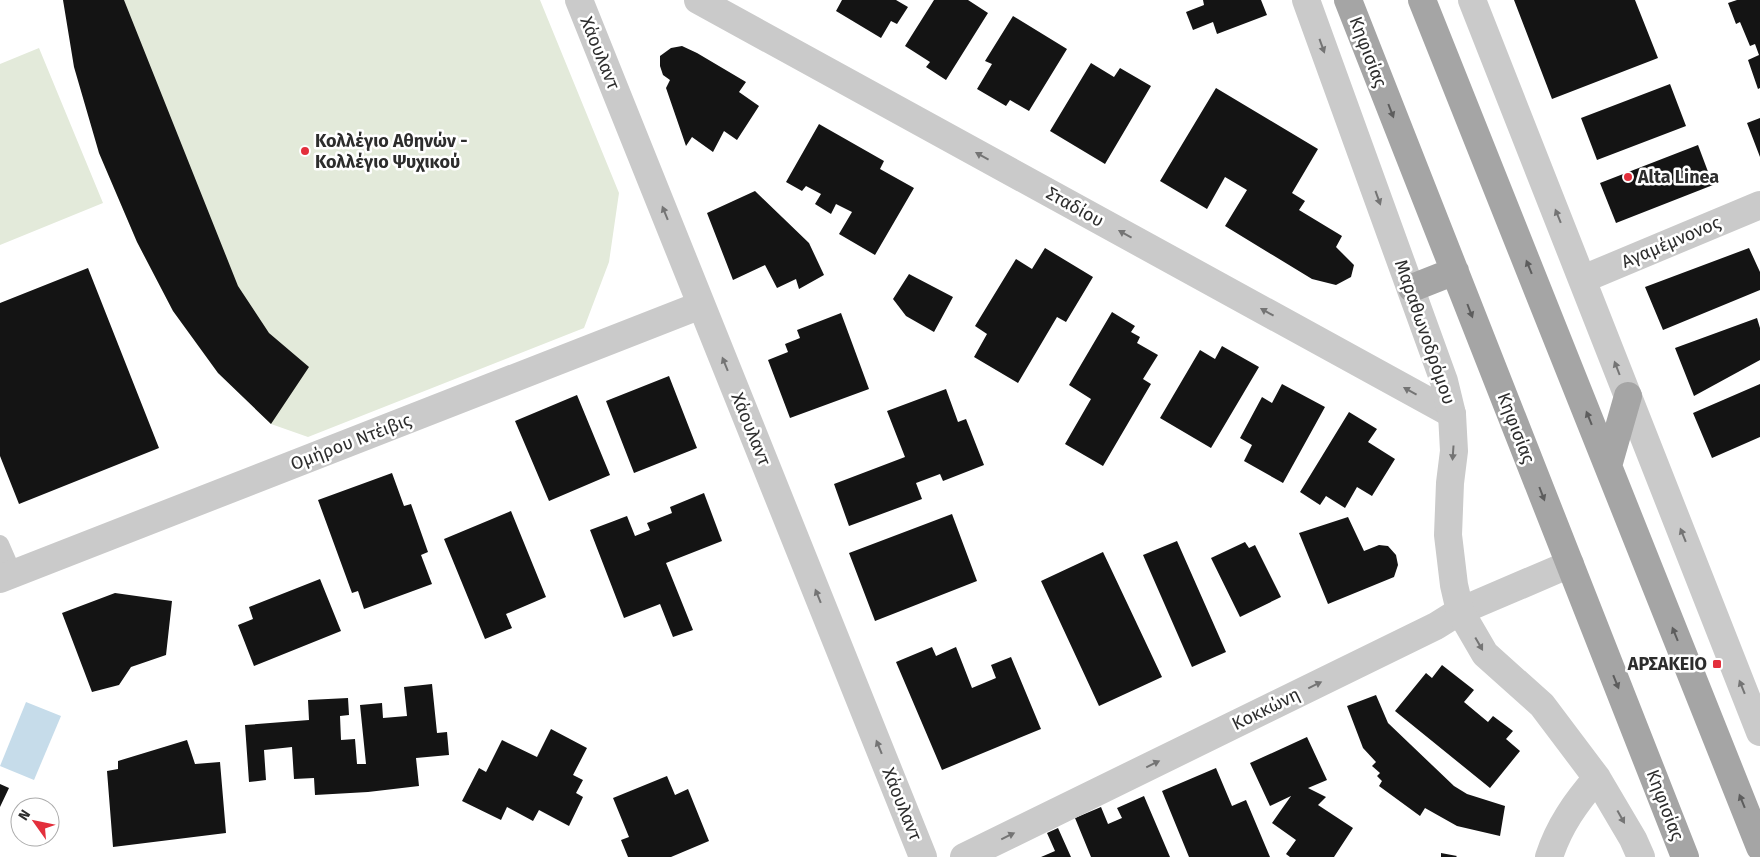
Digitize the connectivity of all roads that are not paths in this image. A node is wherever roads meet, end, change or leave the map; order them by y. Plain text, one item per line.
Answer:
1 (579, 0) edge
2 (698, 0) edge
3 (1306, 0) edge
4 (1348, 0) edge
5 (1422, 0) edge
6 (1472, 0) edge
7 (1760, 205) edge
8 (1455, 272) junction
9 (1583, 279) junction
10 (1412, 288) junction
11 (702, 305) junction
12 (1628, 396) junction
13 (1452, 414) junction
14 (1608, 466) junction
15 (0, 544) edge
16 (1570, 564) junction
17 (7, 577) edge
18 (1460, 611) junction
19 (1760, 732) edge
20 (1598, 778) junction
21 (1760, 847) edge
22 (923, 857) edge
23 (964, 857) edge
24 (1550, 857) edge
25 (1641, 857) edge
26 (1685, 857) edge

11 -> 1 street, Χάουλαντ
13 -> 2 street, Σταδίου
3 -> 10 street, Μαραθωνοδρόμου
4 -> 8 main road, Κηφισίας
14 -> 5 main road
9 -> 6 street
7 - 9 street, Αγαμέμνονος
8 - 10 main road
8 -> 16 main road, Κηφισίας
12 -> 9 street
10 - 13 street, Μαραθωνοδρόμου
11 - 17 street, Ομήρου Ντέιβις
22 -> 11 street, Χάουλαντ
12 - 14 main road
19 -> 12 street
13 -> 18 street, Μαραθωνοδρόμου
21 -> 14 main road
15 - 17 lane
16 - 18 street, Κοκκώνη
16 -> 26 main road, Κηφισίας
18 -> 20 street, Μαραθωνοδρόμου
23 -> 18 street, Κοκκώνη
20 - 24 street
20 -> 25 street, Μαραθωνοδρόμου

